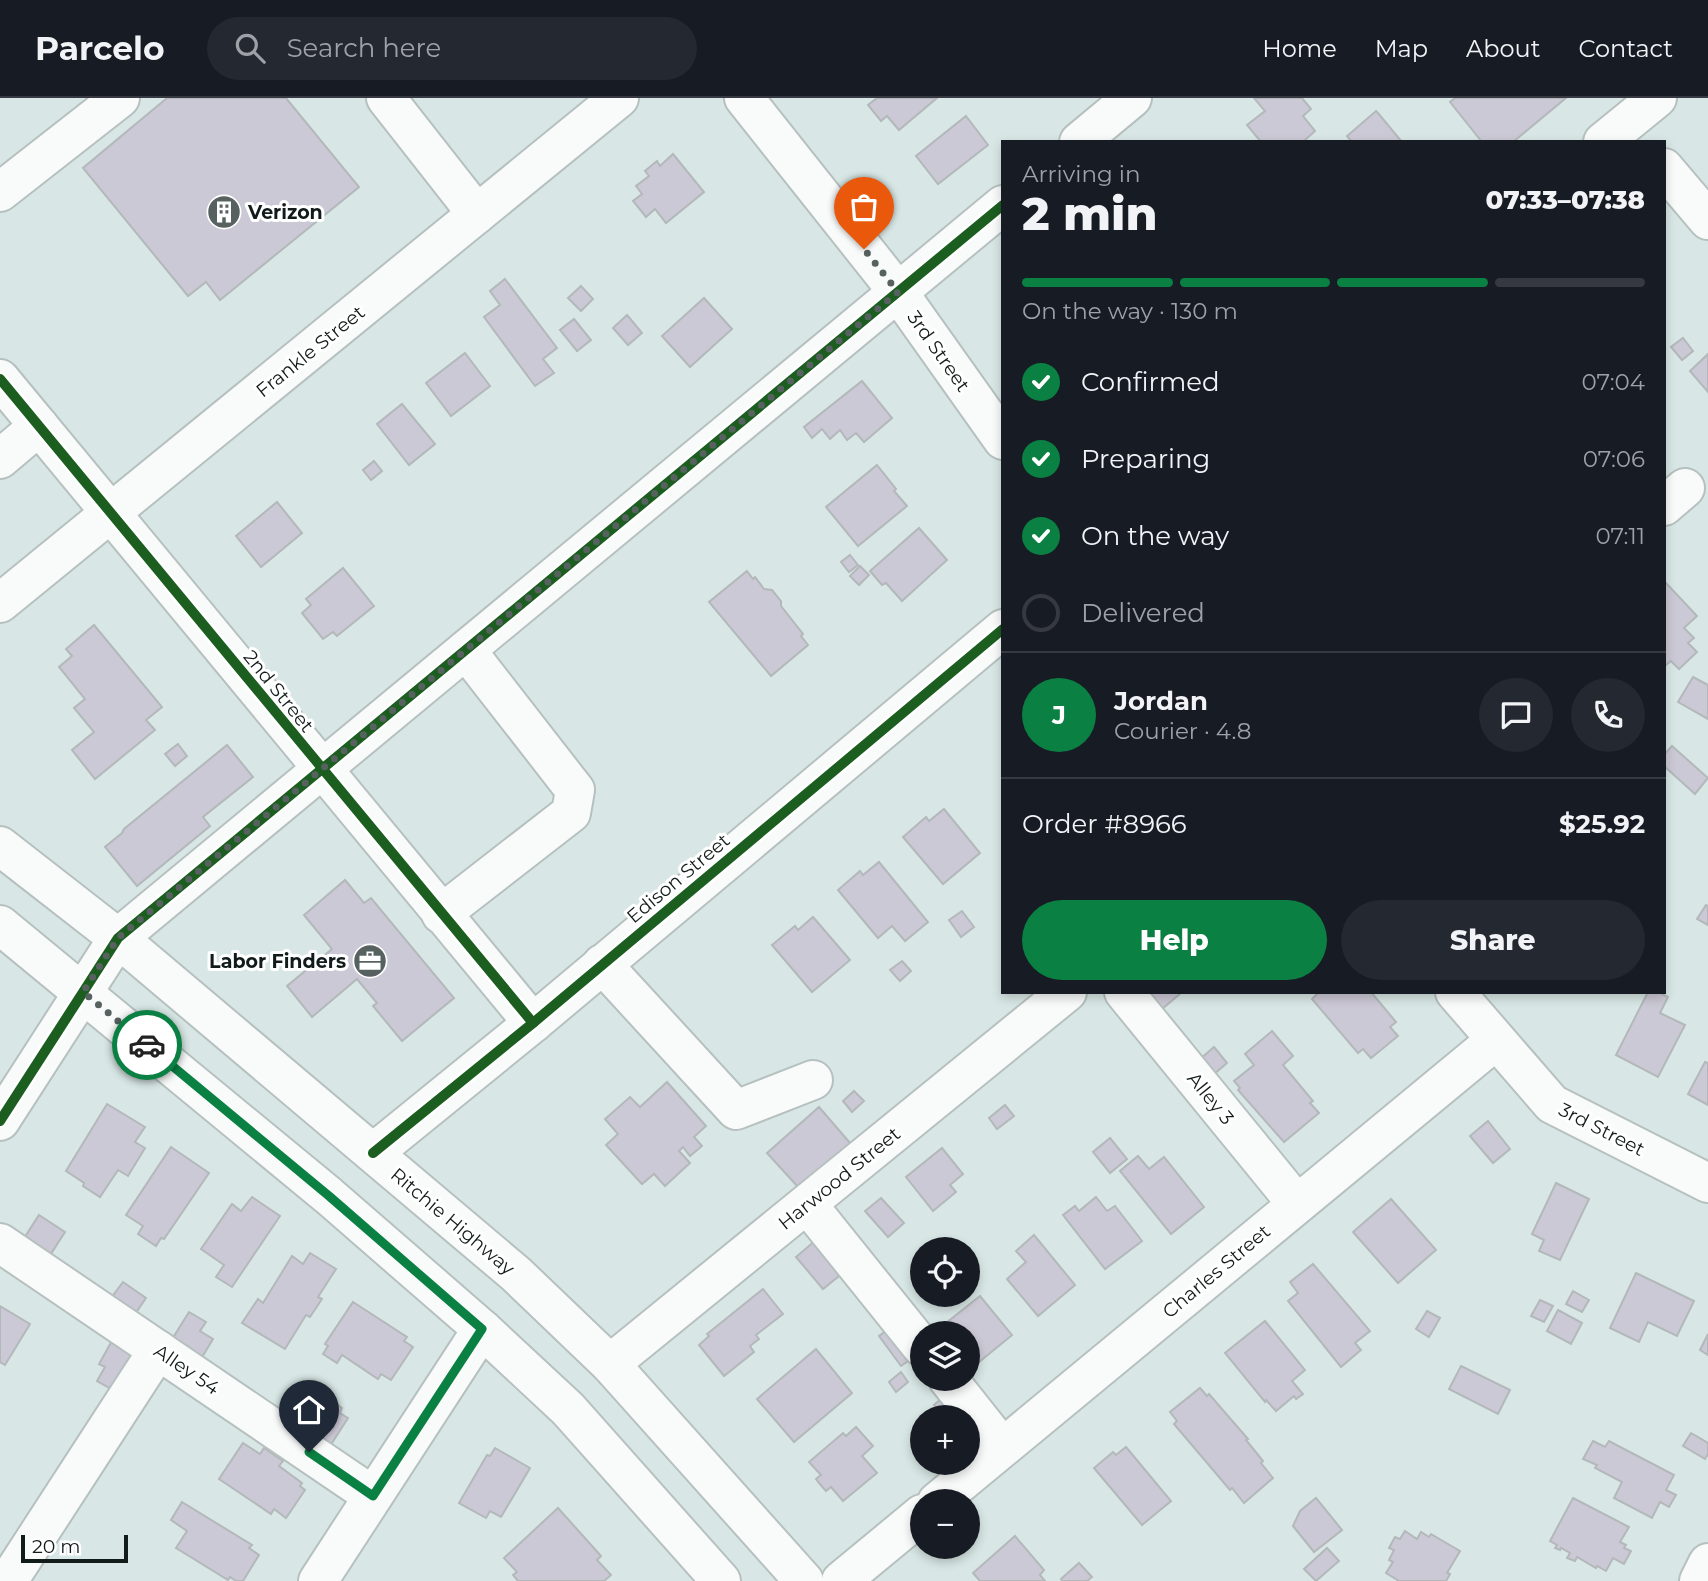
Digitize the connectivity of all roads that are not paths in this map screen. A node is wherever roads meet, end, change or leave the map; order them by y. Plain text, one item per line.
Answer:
1 (120, 98) edge
2 (386, 98) edge
3 (619, 98) edge
4 (744, 98) edge
5 (1132, 98) edge
6 (1657, 98) edge
7 (1624, 135) edge
8 (1081, 140) edge
9 (1666, 169) edge
10 (0, 192) edge
11 (1001, 207) edge
12 (477, 214) junction
13 (1708, 220) edge
14 (898, 292) junction
15 (0, 379) edge
16 (39, 426) junction
17 (1001, 437) edge
18 (0, 459) edge
19 (111, 513) junction
20 (0, 603) edge
21 (1001, 631) edge
22 (466, 650) junction
23 (322, 770) junction
24 (0, 846) edge
25 (441, 914) junction
26 (0, 925) edge
27 (118, 938) junction
28 (603, 964) junction
29 (83, 992) junction
30 (1065, 994) edge
31 (1126, 994) edge
32 (1457, 994) edge
33 (533, 1023) junction
34 (1496, 1041) junction
35 (813, 1080) dead end
36 (0, 1121) edge
37 (373, 1153) junction
38 (1708, 1182) edge
39 (807, 1204) junction
40 (1297, 1204) junction
41 (0, 1243) edge
42 (482, 1329) junction
43 (910, 1332) edge
44 (158, 1350) junction
45 (610, 1364) junction
46 (958, 1391) edge
47 (1002, 1447) junction
48 (952, 1489) edge
49 (373, 1496) junction
50 (910, 1524) edge
51 (1708, 1563) edge
52 (8, 1581) edge
53 (318, 1581) edge
54 (721, 1581) edge
55 (804, 1581) edge
56 (841, 1581) edge
57 (1699, 1581) edge

1 - 10 street
2 - 12 street
3 - 12 street, Frankle Street
4 - 14 street, 3rd Street
5 - 8 street
6 - 7 street
9 - 13 street
11 - 14 street
12 - 19 street, Frankle Street
14 - 17 street, 3rd Street
14 - 22 street
15 - 16 street, 2nd Street
16 - 18 street
16 - 19 street, 2nd Street
19 - 20 street, Frankle Street
19 - 23 street, 2nd Street
21 - 28 street, Edison Street
22 - 23 street
22 - 25 street
23 - 25 street, 2nd Street
23 - 27 street
24 - 27 street, Ritchie Highway
25 - 33 street, 2nd Street
26 - 29 street
27 - 29 street
27 - 37 street, Ritchie Highway
28 - 33 street, Edison Street
28 - 35 street
29 - 36 street
29 - 42 street
30 - 39 street, Harwood Street
31 - 40 street, Alley 3
32 - 34 street, 3rd Street
33 - 37 street, Edison Street
34 - 38 street, 3rd Street
34 - 40 street, Charles Street
37 - 45 street, Ritchie Highway
39 - 43 street
39 - 45 street, Harwood Street
40 - 47 street, Charles Street
41 - 44 street, Alley 54
42 - 49 street
42 - 54 street
44 - 49 street, Alley 54
44 - 52 street
45 - 55 street, Ritchie Highway
46 - 47 street
47 - 48 street, Charles Street
49 - 53 street
50 - 56 street
51 - 57 street

